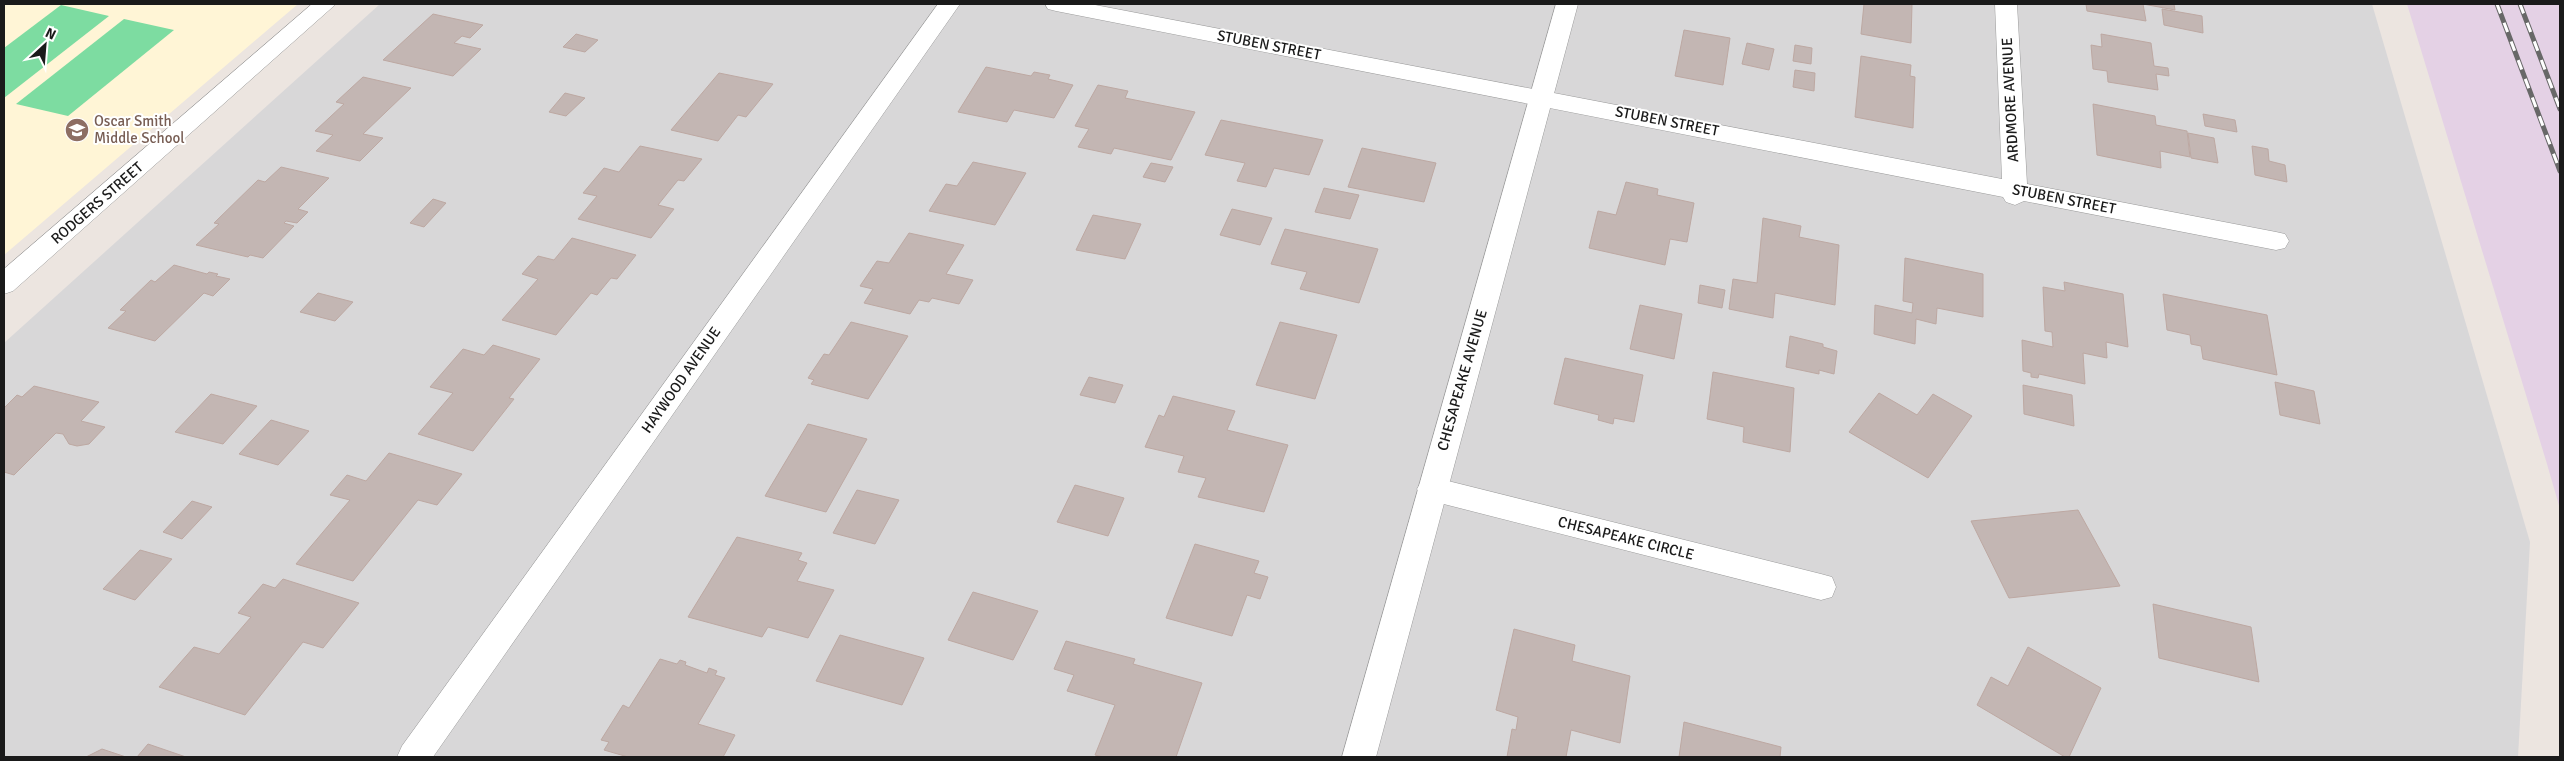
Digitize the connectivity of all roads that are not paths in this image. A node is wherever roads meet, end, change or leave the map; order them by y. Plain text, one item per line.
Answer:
1 (325, 4) edge
2 (949, 4) edge
3 (1056, 4) edge
4 (1567, 4) edge
5 (2006, 4) edge
6 (1541, 97) junction
7 (2014, 192) junction
8 (2276, 241) dead end
9 (4, 284) edge
10 (1432, 489) junction
11 (1821, 587) dead end
12 (414, 757) edge
13 (1359, 757) edge

1 - 9 street, RODGERS STREET
2 - 12 street, HAYWOOD AVENUE
3 - 6 street, STUBEN STREET
4 - 6 street, CHESAPEAKE AVENUE
5 - 7 street, ARDMORE AVENUE
6 - 7 street, STUBEN STREET
6 - 10 street, CHESAPEAKE AVENUE
7 - 8 street, STUBEN STREET
10 - 11 street, CHESAPEAKE CIRCLE
10 - 13 street, CHESAPEAKE AVENUE

